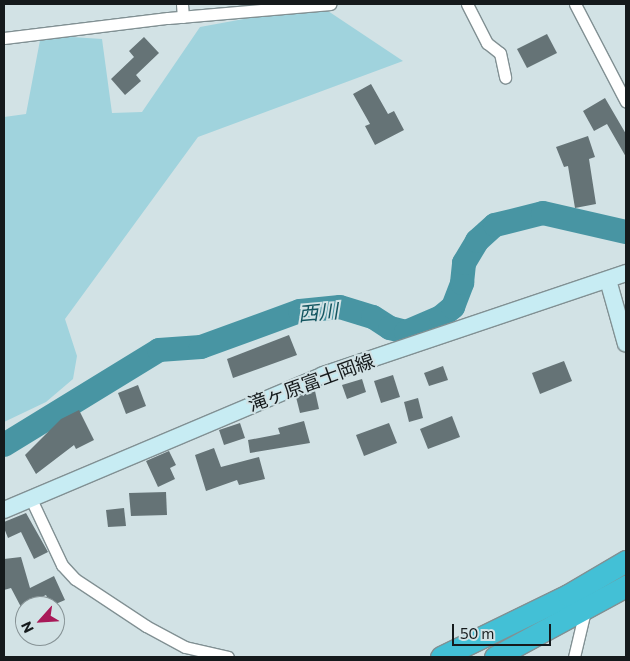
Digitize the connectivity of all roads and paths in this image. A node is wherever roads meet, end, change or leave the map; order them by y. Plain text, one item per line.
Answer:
1 (182, 4) edge
2 (330, 4) edge
3 (467, 4) edge
4 (575, 4) edge
5 (183, 17) junction
6 (4, 38) edge
7 (505, 77) dead end
8 (626, 102) edge
9 (626, 273) edge
10 (608, 280) junction
11 (626, 344) edge
12 (31, 499) junction
13 (4, 510) edge
14 (626, 561) edge
15 (626, 586) edge
16 (585, 611) junction
17 (228, 657) edge
18 (441, 657) edge
19 (495, 657) edge
20 (574, 657) edge

1 - 5 street
2 - 5 street
3 - 7 street
4 - 8 street
5 - 6 street
9 - 10 main road, 滝ヶ原富士岡線
10 - 11 main road
10 - 12 main road, 滝ヶ原富士岡線
12 - 13 main road, 滝ヶ原富士岡線
12 - 17 street
14 - 18 highway
15 - 16 highway
16 - 19 highway
16 - 20 street

